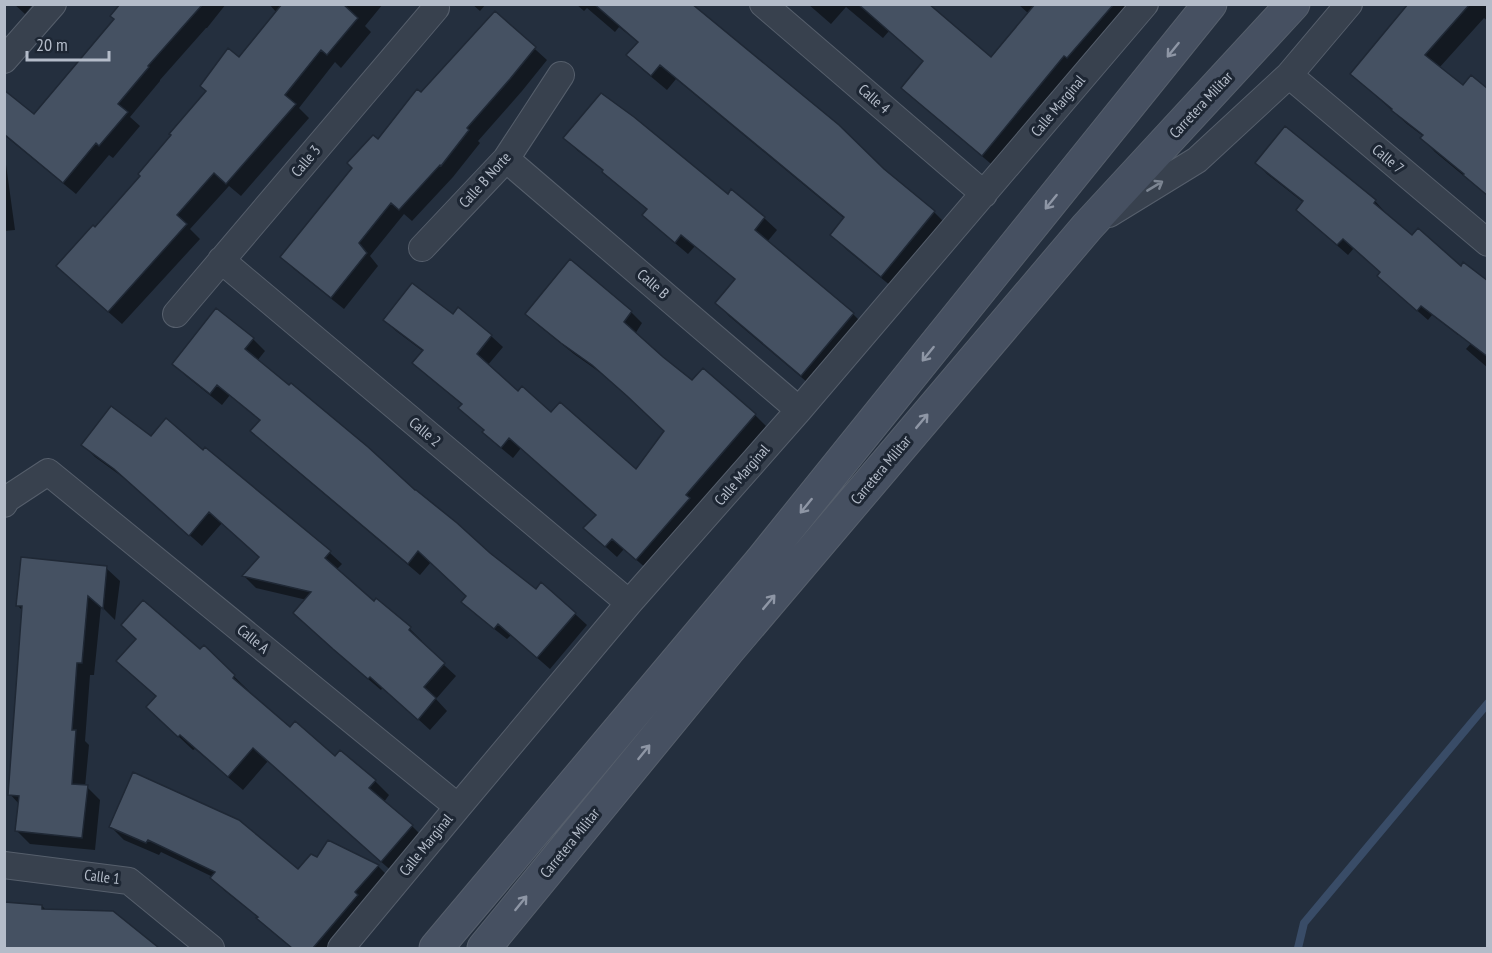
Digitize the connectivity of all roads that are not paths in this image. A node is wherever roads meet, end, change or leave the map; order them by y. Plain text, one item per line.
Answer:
1 (52, 4) edge
2 (764, 4) edge
3 (1145, 4) edge
4 (1293, 4) edge
5 (1349, 4) edge
6 (1205, 6) edge
7 (436, 8) dead end
8 (4, 60) edge
9 (561, 75) dead end
10 (1289, 75) junction
11 (506, 159) junction
12 (984, 194) junction
13 (1087, 227) junction
14 (1488, 243) edge
15 (422, 248) dead end
16 (221, 260) junction
17 (176, 314) dead end
18 (799, 410) junction
19 (6, 502) edge
20 (629, 603) junction
21 (458, 807) junction
22 (4, 865) edge
23 (211, 948) edge
24 (341, 948) edge
25 (436, 948) edge
26 (484, 948) edge

1 - 8 street
2 - 12 street, Calle 4
3 - 12 street, Calle Marginal
4 - 13 main road, Carretera Militar
5 - 10 street
6 -> 25 main road
7 - 16 street, Calle 3
9 - 11 street, Calle B Norte
13 -> 10 street
10 - 14 street, Calle 7
11 - 15 street, Calle B Norte
11 - 18 street, Calle B
12 - 18 street, Calle Marginal
26 -> 13 main road, Carretera Militar
16 - 17 street, Calle 3
16 - 20 street, Calle 2
18 - 20 street, Calle Marginal
19 - 21 street, Calle A
20 - 21 street, Calle Marginal
21 - 24 street, Calle Marginal
22 - 23 street, Calle 1

